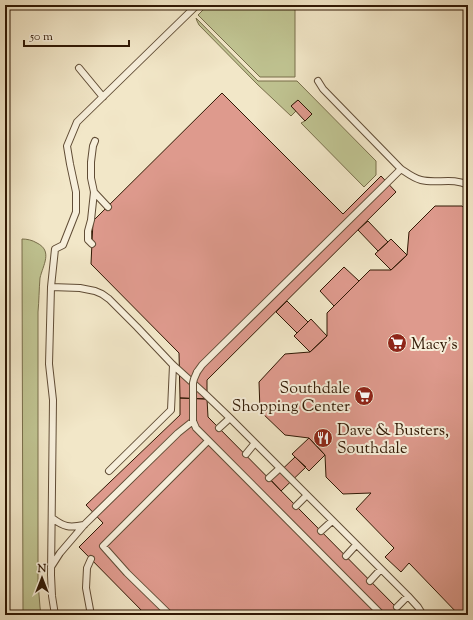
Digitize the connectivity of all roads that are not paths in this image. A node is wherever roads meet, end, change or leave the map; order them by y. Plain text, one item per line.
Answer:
1 (197, 5) edge
2 (79, 68) dead end
3 (318, 81) dead end
4 (103, 97) junction
5 (95, 140) dead end
6 (401, 169) junction
7 (468, 185) edge
8 (94, 192) junction
9 (108, 207) dead end
10 (92, 244) dead end
11 (51, 287) junction
12 (172, 365) junction
13 (230, 418) junction
14 (193, 421) junction
15 (219, 428) dead end
16 (208, 441) junction
17 (255, 444) junction
18 (246, 454) dead end
19 (280, 468) junction
20 (109, 471) dead end
21 (269, 478) dead end
22 (307, 495) junction
23 (296, 506) dead end
24 (52, 518) junction
25 (332, 521) junction
26 (84, 525) junction
27 (322, 531) dead end
28 (356, 545) junction
29 (346, 556) dead end
30 (91, 559) dead end
31 (51, 567) junction
32 (381, 569) junction
33 (370, 581) dead end
34 (408, 596) junction
35 (397, 608) dead end
36 (91, 614) edge
37 (55, 615) edge
38 (170, 615) edge
39 (382, 615) edge
40 (424, 615) edge

1 - 4 lane
2 - 4 lane
3 - 6 lane
4 - 11 lane
5 - 8 lane
6 - 7 lane
6 - 14 lane, bridge
8 - 9 lane
8 - 10 lane
11 - 12 lane
11 - 24 lane
12 - 13 lane
12 - 20 lane
13 - 15 lane
13 - 17 lane
14 - 16 lane
14 - 26 lane
16 - 38 lane
16 - 39 lane
17 - 18 lane
17 - 19 lane
19 - 21 lane
19 - 22 lane
22 - 23 lane
22 - 25 lane
24 - 26 lane
24 - 31 lane
25 - 27 lane
25 - 28 lane
26 - 31 lane
28 - 29 lane
28 - 32 lane
30 - 36 lane
31 - 37 lane
32 - 33 lane
32 - 34 lane
34 - 35 lane
34 - 40 lane

